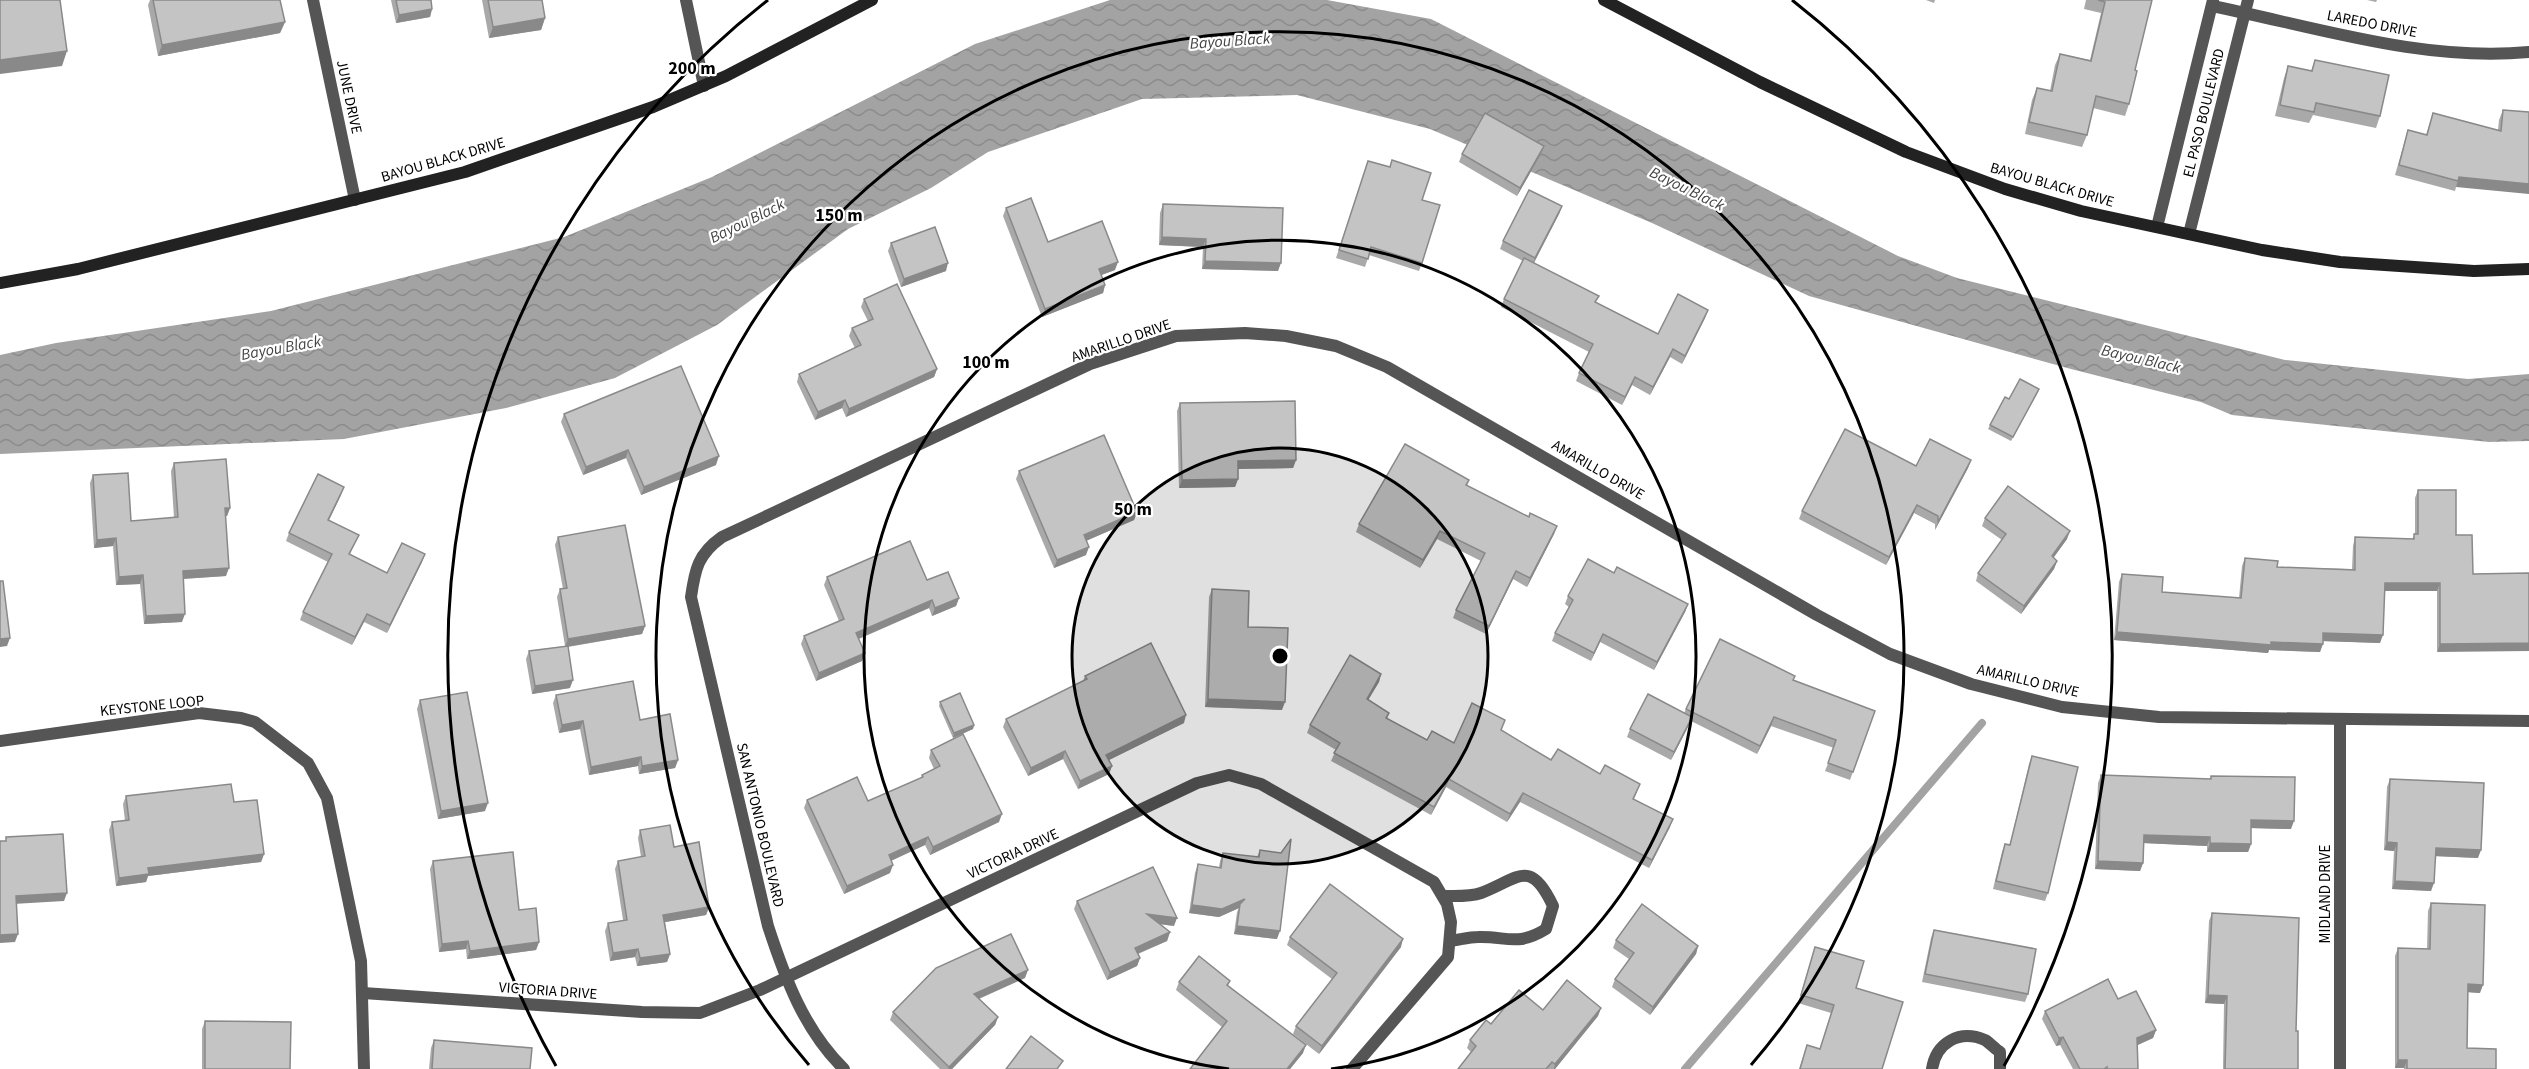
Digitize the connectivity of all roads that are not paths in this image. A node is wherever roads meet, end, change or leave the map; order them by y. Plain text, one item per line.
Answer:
1 (313, 0) edge
2 (686, 0) edge
3 (872, 0) edge
4 (1604, 0) edge
5 (2248, 0) edge
6 (2213, 3) edge
7 (2245, 13) junction
8 (2529, 52) edge
9 (704, 86) junction
10 (355, 200) junction
11 (2157, 227) junction
12 (2189, 234) junction
13 (2529, 269) edge
14 (0, 283) edge
15 (694, 570) joint
16 (2340, 719) junction
17 (2529, 721) edge
18 (0, 741) edge
19 (1443, 896) junction
20 (1450, 941) junction
21 (785, 978) junction
22 (363, 993) junction
23 (364, 1069) edge
24 (844, 1069) edge
25 (1352, 1069) edge
26 (1932, 1069) edge
27 (2000, 1069) edge
28 (2340, 1069) edge

1 - 10 street, JUNE DRIVE
2 - 9 street
3 - 9 main road, BAYOU BLACK DRIVE
4 - 11 main road, BAYOU BLACK DRIVE
5 - 7 street, EL PASO BOULEVARD
6 - 7 street, LAREDO DRIVE
6 - 11 street, EL PASO BOULEVARD
7 - 8 street, LAREDO DRIVE
7 - 12 street, EL PASO BOULEVARD
9 - 10 main road, BAYOU BLACK DRIVE
10 - 14 main road, BAYOU BLACK DRIVE
11 - 12 main road, BAYOU BLACK DRIVE
12 - 13 main road, BAYOU BLACK DRIVE
15 - 16 street, AMARILLO DRIVE
15 - 21 street, SAN ANTONIO BOULEVARD
16 - 17 street, AMARILLO DRIVE
16 - 28 street, MIDLAND DRIVE
18 - 22 street, KEYSTONE LOOP
19 - 20 street, VICTORIA DRIVE
19 - 20 street
19 - 21 street, VICTORIA DRIVE
20 - 25 street, VICTORIA DRIVE
21 - 22 street, VICTORIA DRIVE
21 - 24 street, SAN ANTONIO BOULEVARD
22 - 23 street, KEYSTONE LOOP
26 - 27 street

